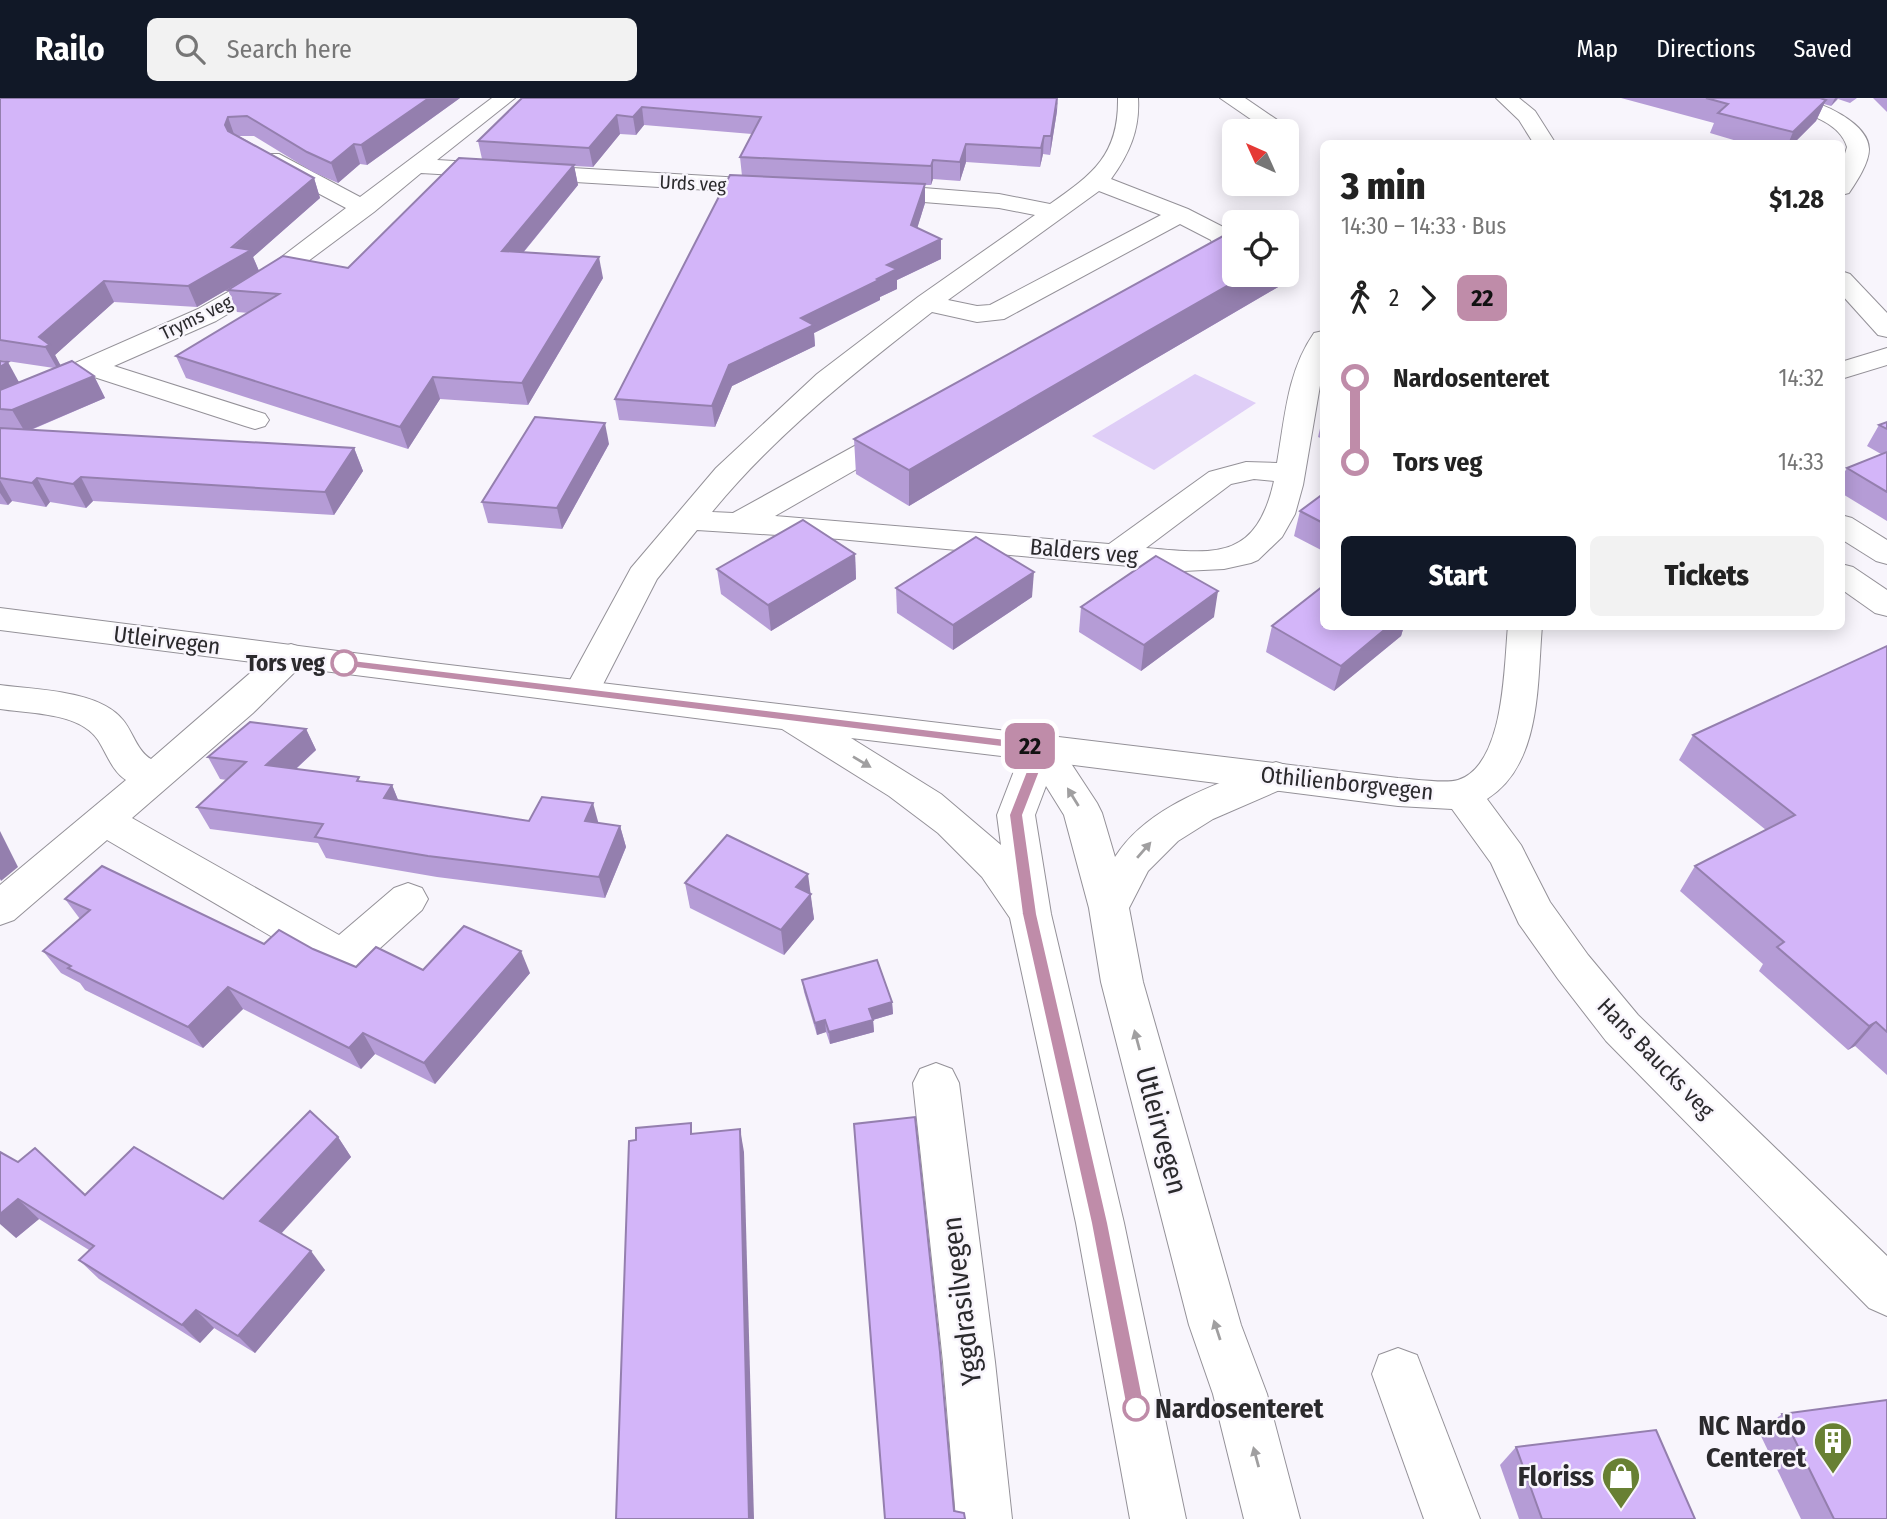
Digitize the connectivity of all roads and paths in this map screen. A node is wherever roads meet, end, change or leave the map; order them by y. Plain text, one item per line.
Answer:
1 (505, 98) edge
2 (1128, 98) edge
3 (1230, 98) edge
4 (1506, 98) edge
5 (1776, 98) edge
6 (1264, 119) edge
7 (1542, 140) edge
8 (257, 150) edge
9 (417, 166) junction
10 (1845, 178) edge
11 (1097, 182) junction
12 (793, 188) edge
13 (849, 190) edge
14 (366, 207) junction
15 (1053, 212) junction
16 (1180, 214) junction
17 (1171, 282) edge
18 (1845, 283) edge
19 (927, 303) junction
20 (1887, 329) edge
21 (1320, 346) edge
22 (1887, 356) edge
23 (87, 366) junction
24 (1845, 369) edge
25 (11, 372) edge
26 (57, 379) junction
27 (0, 406) edge
28 (255, 420) dead end
29 (919, 422) edge
30 (1290, 474) junction
31 (689, 520) junction
32 (739, 523) junction
33 (1845, 528) edge
34 (1117, 554) junction
35 (1887, 554) edge
36 (1845, 576) edge
37 (1883, 598) edge
38 (0, 619) edge
39 (1525, 630) edge
40 (291, 656) junction
41 (582, 691) junction
42 (0, 696) edge
43 (782, 715) junction
44 (1042, 748) junction
45 (1276, 776) junction
46 (154, 778) junction
47 (1463, 794) junction
48 (105, 821) junction
49 (408, 899) dead end
50 (1109, 908) junction
51 (0, 909) edge
52 (1030, 914) junction
53 (936, 1083) dead end
54 (1887, 1291) edge
55 (1398, 1374) dead end
56 (984, 1519) edge
57 (1158, 1519) edge
58 (1272, 1519) edge
59 (1452, 1519) edge

1 - 9 street, Tryms veg
2 - 11 street
3 - 6 street
4 - 7 street
5 - 10 street
8 - 14 street
9 - 12 street, Urds veg
9 - 14 street, Tryms veg
11 - 15 street
11 - 16 street
13 - 15 street
14 - 23 street, Tryms veg
15 - 19 street
16 - 17 street
16 - 19 street
18 - 20 street
19 - 31 street
21 - 30 street, Balders veg
22 - 24 street
23 - 26 street, Tryms veg
23 - 28 street
25 - 26 street
26 - 27 street, Tryms veg
29 - 32 street
30 - 34 street
30 - 34 street, Balders veg
31 - 32 street, Balders veg
31 - 41 street
32 - 34 street, Balders veg
33 - 35 street
36 - 37 street
38 - 40 street, Utleirvegen
39 - 47 street, Othilienborgvegen
40 - 41 street, Utleirvegen
40 - 46 street
41 - 43 street, Utleirvegen
42 - 46 street
43 - 44 street, Utleirvegen
43 -> 52 street
44 - 45 street, Othilienborgvegen
50 -> 44 street, Utleirvegen
44 - 52 street
45 - 47 street, Othilienborgvegen
50 -> 45 street
46 - 48 street
47 - 54 street, Hans Baucks veg
48 - 49 street
48 - 51 street
58 -> 50 street, Utleirvegen
52 - 57 street
53 - 56 street, Yggdrasilvegen
55 - 59 street

